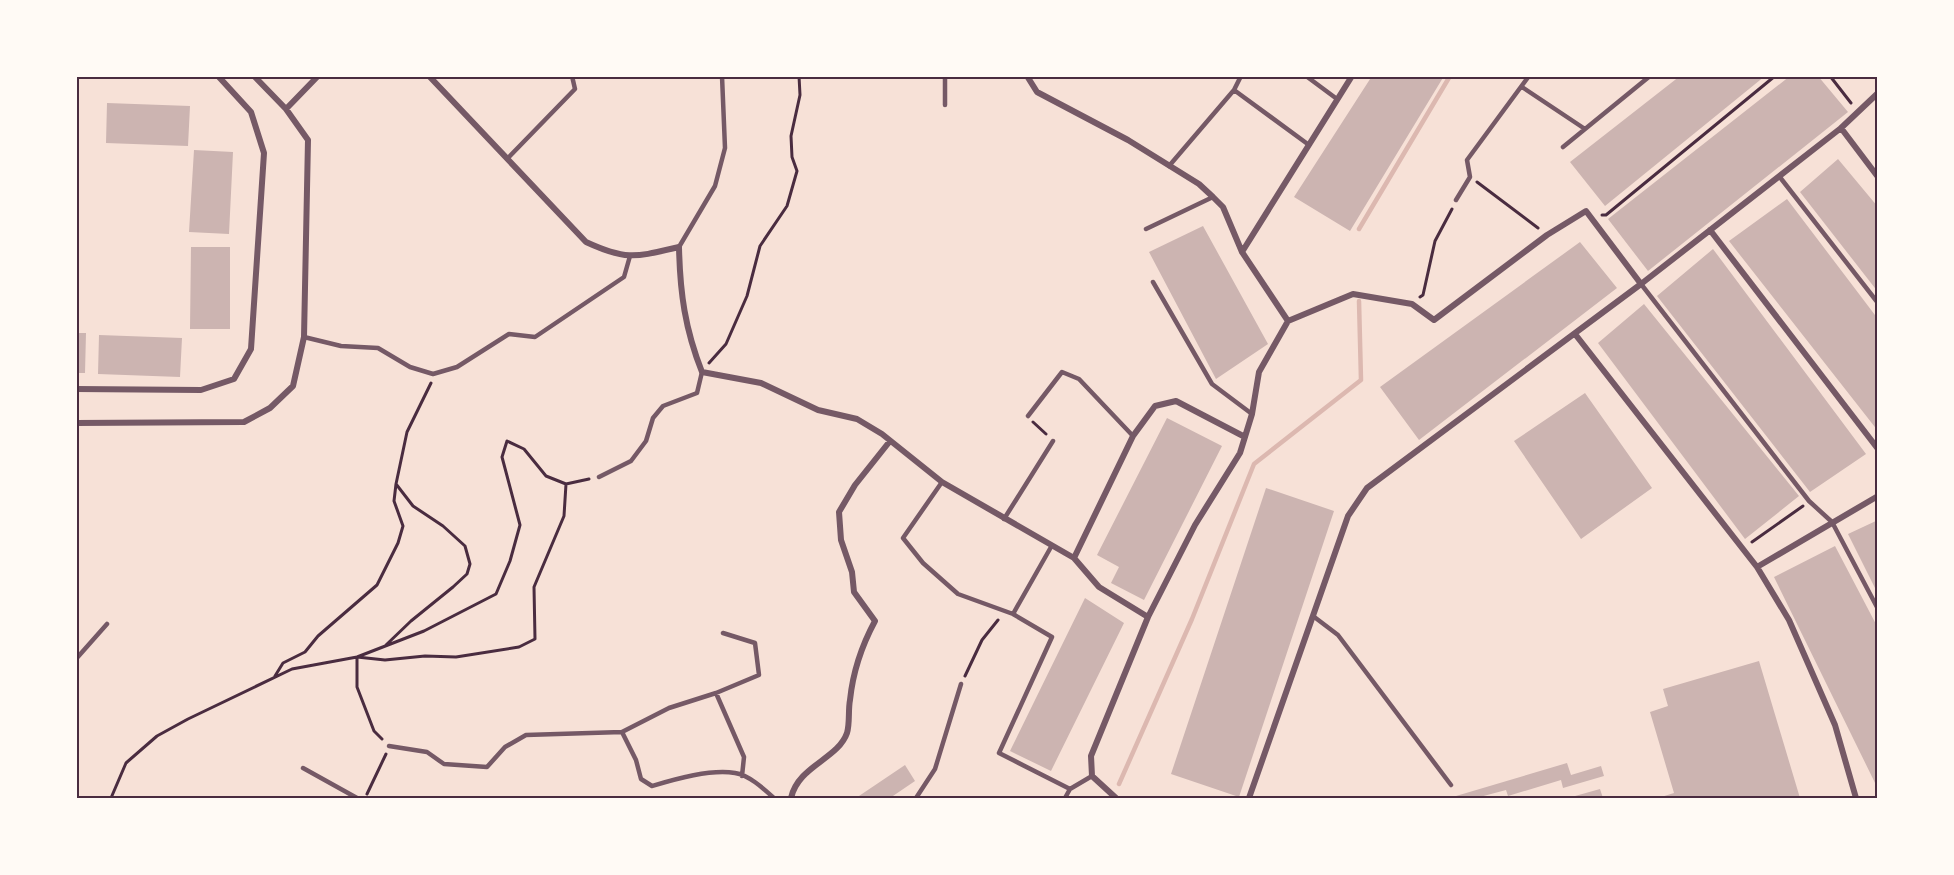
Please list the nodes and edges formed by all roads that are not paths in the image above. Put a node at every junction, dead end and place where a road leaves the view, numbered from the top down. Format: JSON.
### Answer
{"nodes":[{"id":1,"x":218,"y":76,"type":"edge"},
{"id":2,"x":254,"y":76,"type":"edge"},
{"id":3,"x":318,"y":76,"type":"edge"},
{"id":4,"x":572,"y":76,"type":"edge"},
{"id":5,"x":723,"y":76,"type":"edge"},
{"id":6,"x":945,"y":76,"type":"edge"},
{"id":7,"x":1027,"y":76,"type":"edge"},
{"id":8,"x":1241,"y":76,"type":"edge"},
{"id":9,"x":1306,"y":76,"type":"edge"},
{"id":10,"x":1352,"y":76,"type":"edge"},
{"id":11,"x":1529,"y":76,"type":"edge"},
{"id":12,"x":1650,"y":76,"type":"edge"},
{"id":13,"x":432,"y":78,"type":"edge"},
{"id":14,"x":1522,"y":87,"type":"junction"},
{"id":15,"x":1233,"y":90,"type":"junction"},
{"id":16,"x":1878,"y":93,"type":"edge"},
{"id":17,"x":1337,"y":99,"type":"junction"},
{"id":18,"x":945,"y":105,"type":"dead end"},
{"id":19,"x":286,"y":109,"type":"junction"},
{"id":20,"x":1841,"y":128,"type":"junction"},
{"id":21,"x":1585,"y":129,"type":"junction"},
{"id":22,"x":1309,"y":145,"type":"junction"},
{"id":23,"x":1563,"y":147,"type":"dead end"},
{"id":24,"x":507,"y":159,"type":"junction"},
{"id":25,"x":1169,"y":166,"type":"junction"},
{"id":26,"x":1779,"y":176,"type":"junction"},
{"id":27,"x":1878,"y":177,"type":"edge"},
{"id":28,"x":1213,"y":197,"type":"junction"},
{"id":29,"x":1456,"y":200,"type":"road end"},
{"id":30,"x":1146,"y":229,"type":"dead end"},
{"id":31,"x":1710,"y":230,"type":"junction"},
{"id":32,"x":679,"y":247,"type":"junction"},
{"id":33,"x":1242,"y":252,"type":"junction"},
{"id":34,"x":630,"y":256,"type":"junction"},
{"id":35,"x":1153,"y":282,"type":"dead end"},
{"id":36,"x":1641,"y":284,"type":"junction"},
{"id":37,"x":1878,"y":303,"type":"edge"},
{"id":38,"x":1288,"y":321,"type":"junction"},
{"id":39,"x":1575,"y":334,"type":"junction"},
{"id":40,"x":304,"y":337,"type":"junction"},
{"id":41,"x":702,"y":372,"type":"junction"},
{"id":42,"x":76,"y":389,"type":"edge"},
{"id":43,"x":1252,"y":414,"type":"junction"},
{"id":44,"x":1028,"y":416,"type":"road end"},
{"id":45,"x":76,"y":423,"type":"edge"},
{"id":46,"x":1133,"y":436,"type":"junction"},
{"id":47,"x":1245,"y":437,"type":"junction"},
{"id":48,"x":890,"y":441,"type":"junction"},
{"id":49,"x":1053,"y":441,"type":"road end"},
{"id":50,"x":1878,"y":449,"type":"edge"},
{"id":51,"x":599,"y":477,"type":"road end"},
{"id":52,"x":942,"y":482,"type":"junction"},
{"id":53,"x":1878,"y":496,"type":"edge"},
{"id":54,"x":1004,"y":519,"type":"junction"},
{"id":55,"x":1832,"y":522,"type":"junction"},
{"id":56,"x":1051,"y":547,"type":"junction"},
{"id":57,"x":1074,"y":558,"type":"junction"},
{"id":58,"x":1757,"y":567,"type":"junction"},
{"id":59,"x":1878,"y":609,"type":"edge"},
{"id":60,"x":1013,"y":614,"type":"junction"},
{"id":61,"x":1313,"y":616,"type":"junction"},
{"id":62,"x":1148,"y":617,"type":"junction"},
{"id":63,"x":107,"y":624,"type":"dead end"},
{"id":64,"x":723,"y":633,"type":"dead end"},
{"id":65,"x":76,"y":659,"type":"edge"},
{"id":66,"x":962,"y":684,"type":"road end"},
{"id":67,"x":716,"y":693,"type":"junction"},
{"id":68,"x":622,"y":732,"type":"junction"},
{"id":69,"x":389,"y":746,"type":"road end"},
{"id":70,"x":303,"y":768,"type":"dead end"},
{"id":71,"x":742,"y":776,"type":"junction"},
{"id":72,"x":1092,"y":776,"type":"junction"},
{"id":73,"x":1451,"y":785,"type":"dead end"},
{"id":74,"x":1070,"y":789,"type":"junction"},
{"id":75,"x":357,"y":798,"type":"edge"},
{"id":76,"x":774,"y":798,"type":"edge"},
{"id":77,"x":791,"y":798,"type":"edge"},
{"id":78,"x":916,"y":798,"type":"edge"},
{"id":79,"x":1065,"y":798,"type":"edge"},
{"id":80,"x":1116,"y":798,"type":"edge"},
{"id":81,"x":1249,"y":798,"type":"edge"},
{"id":82,"x":1856,"y":798,"type":"edge"}],
"edges":[{"from":1,"to":42,"type":"street"},
{"from":2,"to":19,"type":"street"},
{"from":3,"to":19,"type":"street"},
{"from":4,"to":24,"type":"lane"},
{"from":5,"to":32,"type":"lane"},
{"from":6,"to":18,"type":"lane"},
{"from":7,"to":25,"type":"street"},
{"from":8,"to":15,"type":"lane"},
{"from":9,"to":17,"type":"lane"},
{"from":10,"to":17,"type":"street"},
{"from":11,"to":14,"type":"lane"},
{"from":12,"to":21,"type":"lane"},
{"from":13,"to":24,"type":"street"},
{"from":14,"to":21,"type":"lane"},
{"from":14,"to":29,"type":"lane"},
{"from":15,"to":22,"type":"lane"},
{"from":15,"to":25,"type":"lane"},
{"from":16,"to":20,"type":"street"},
{"from":17,"to":22,"type":"street"},
{"from":19,"to":40,"type":"street"},
{"from":20,"to":26,"type":"street"},
{"from":20,"to":27,"type":"street"},
{"from":21,"to":23,"type":"lane"},
{"from":22,"to":33,"type":"street"},
{"from":24,"to":34,"type":"street"},
{"from":25,"to":28,"type":"street"},
{"from":26,"to":31,"type":"street"},
{"from":26,"to":37,"type":"lane"},
{"from":28,"to":30,"type":"lane"},
{"from":28,"to":33,"type":"street"},
{"from":31,"to":36,"type":"street"},
{"from":31,"to":50,"type":"street"},
{"from":32,"to":34,"type":"street"},
{"from":32,"to":41,"type":"street"},
{"from":33,"to":38,"type":"street"},
{"from":34,"to":40,"type":"lane"},
{"from":35,"to":43,"type":"lane"},
{"from":36,"to":38,"type":"street"},
{"from":36,"to":39,"type":"street"},
{"from":36,"to":55,"type":"lane"},
{"from":38,"to":43,"type":"street"},
{"from":39,"to":58,"type":"street"},
{"from":39,"to":61,"type":"street"},
{"from":40,"to":45,"type":"street"},
{"from":41,"to":48,"type":"street"},
{"from":41,"to":51,"type":"lane"},
{"from":43,"to":47,"type":"street"},
{"from":44,"to":46,"type":"lane"},
{"from":46,"to":47,"type":"street"},
{"from":46,"to":57,"type":"street"},
{"from":47,"to":62,"type":"street"},
{"from":48,"to":52,"type":"street"},
{"from":48,"to":77,"type":"street"},
{"from":49,"to":54,"type":"lane"},
{"from":52,"to":54,"type":"street"},
{"from":52,"to":60,"type":"lane"},
{"from":53,"to":55,"type":"street"},
{"from":54,"to":56,"type":"street"},
{"from":55,"to":58,"type":"street"},
{"from":55,"to":59,"type":"lane"},
{"from":56,"to":57,"type":"street"},
{"from":56,"to":60,"type":"lane"},
{"from":57,"to":62,"type":"street"},
{"from":58,"to":82,"type":"street"},
{"from":60,"to":74,"type":"lane"},
{"from":61,"to":73,"type":"lane"},
{"from":61,"to":81,"type":"street"},
{"from":62,"to":72,"type":"street"},
{"from":63,"to":65,"type":"lane"},
{"from":64,"to":67,"type":"lane"},
{"from":66,"to":78,"type":"lane"},
{"from":67,"to":68,"type":"lane"},
{"from":67,"to":71,"type":"lane"},
{"from":68,"to":69,"type":"lane"},
{"from":68,"to":71,"type":"lane"},
{"from":70,"to":75,"type":"lane"},
{"from":71,"to":76,"type":"lane"},
{"from":72,"to":74,"type":"lane"},
{"from":72,"to":80,"type":"street"},
{"from":74,"to":79,"type":"lane"}]}
